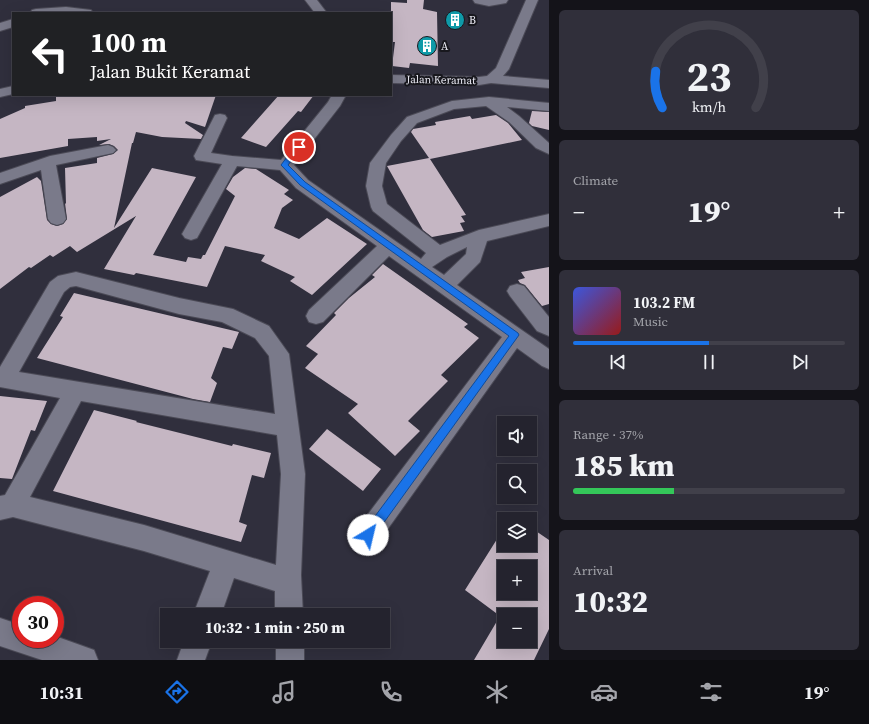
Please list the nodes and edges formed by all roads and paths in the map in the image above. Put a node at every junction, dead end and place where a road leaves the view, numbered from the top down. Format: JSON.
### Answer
{"nodes":[{"id":1,"x":311,"y":0,"type":"edge"},
{"id":2,"x":479,"y":0,"type":"edge"},
{"id":3,"x":502,"y":0,"type":"edge"},
{"id":4,"x":532,"y":0,"type":"edge"},
{"id":5,"x":320,"y":12,"type":"edge"},
{"id":6,"x":392,"y":78,"type":"edge"},
{"id":7,"x":491,"y":79,"type":"junction"},
{"id":8,"x":549,"y":84,"type":"edge"},
{"id":9,"x":12,"y":90,"type":"edge"},
{"id":10,"x":0,"y":93,"type":"edge"},
{"id":11,"x":338,"y":96,"type":"edge"},
{"id":12,"x":489,"y":101,"type":"junction"},
{"id":13,"x":549,"y":107,"type":"edge"},
{"id":14,"x":220,"y":118,"type":"dead end"},
{"id":15,"x":549,"y":149,"type":"edge"},
{"id":16,"x":108,"y":150,"type":"dead end"},
{"id":17,"x":232,"y":160,"type":"junction"},
{"id":18,"x":48,"y":162,"type":"junction"},
{"id":19,"x":284,"y":165,"type":"junction"},
{"id":20,"x":0,"y":179,"type":"edge"},
{"id":21,"x":57,"y":219,"type":"dead end"},
{"id":22,"x":549,"y":220,"type":"edge"},
{"id":23,"x":191,"y":234,"type":"dead end"},
{"id":24,"x":479,"y":236,"type":"junction"},
{"id":25,"x":389,"y":245,"type":"junction"},
{"id":26,"x":438,"y":253,"type":"junction"},
{"id":27,"x":421,"y":268,"type":"junction"},
{"id":28,"x":446,"y":285,"type":"junction"},
{"id":29,"x":516,"y":291,"type":"dead end"},
{"id":30,"x":316,"y":316,"type":"dead end"},
{"id":31,"x":549,"y":328,"type":"edge"},
{"id":32,"x":515,"y":335,"type":"junction"},
{"id":33,"x":549,"y":360,"type":"edge"},
{"id":34,"x":2,"y":379,"type":"edge"},
{"id":35,"x":76,"y":390,"type":"junction"},
{"id":36,"x":287,"y":426,"type":"junction"},
{"id":37,"x":6,"y":507,"type":"edge"},
{"id":38,"x":368,"y":535,"type":"dead end"},
{"id":39,"x":226,"y":563,"type":"junction"},
{"id":40,"x":288,"y":580,"type":"junction"},
{"id":41,"x":210,"y":608,"type":"edge"},
{"id":42,"x":289,"y":608,"type":"edge"},
{"id":43,"x":0,"y":632,"type":"edge"},
{"id":44,"x":195,"y":648,"type":"edge"},
{"id":45,"x":290,"y":648,"type":"edge"},
{"id":46,"x":84,"y":660,"type":"edge"},
{"id":47,"x":191,"y":660,"type":"edge"},
{"id":48,"x":290,"y":660,"type":"edge"}],
"edges":[{"from":1,"to":5,"type":"street"},
{"from":2,"to":3,"type":"street"},
{"from":4,"to":7,"type":"street"},
{"from":6,"to":7,"type":"street","name":"Jalan Keramat"},
{"from":7,"to":8,"type":"street","name":"Jalan Keramat"},
{"from":9,"to":10,"type":"street"},
{"from":11,"to":19,"type":"street"},
{"from":12,"to":13,"type":"street"},
{"from":12,"to":15,"type":"street"},
{"from":12,"to":26,"type":"street"},
{"from":14,"to":17,"type":"street"},
{"from":16,"to":18,"type":"street"},
{"from":17,"to":19,"type":"street"},
{"from":17,"to":23,"type":"street"},
{"from":18,"to":20,"type":"street"},
{"from":18,"to":21,"type":"street"},
{"from":19,"to":25,"type":"street"},
{"from":22,"to":24,"type":"street"},
{"from":24,"to":26,"type":"street"},
{"from":24,"to":28,"type":"street"},
{"from":25,"to":27,"type":"street"},
{"from":25,"to":30,"type":"street"},
{"from":26,"to":27,"type":"street"},
{"from":27,"to":28,"type":"street"},
{"from":28,"to":32,"type":"street"},
{"from":29,"to":31,"type":"street"},
{"from":32,"to":33,"type":"street"},
{"from":32,"to":38,"type":"street"},
{"from":34,"to":35,"type":"street"},
{"from":34,"to":36,"type":"street"},
{"from":35,"to":36,"type":"street"},
{"from":35,"to":37,"type":"street"},
{"from":36,"to":40,"type":"street"},
{"from":37,"to":39,"type":"street"},
{"from":39,"to":40,"type":"street"},
{"from":39,"to":41,"type":"street"},
{"from":40,"to":42,"type":"street"},
{"from":43,"to":46,"type":"street"},
{"from":44,"to":47,"type":"street"},
{"from":45,"to":48,"type":"street"}]}
